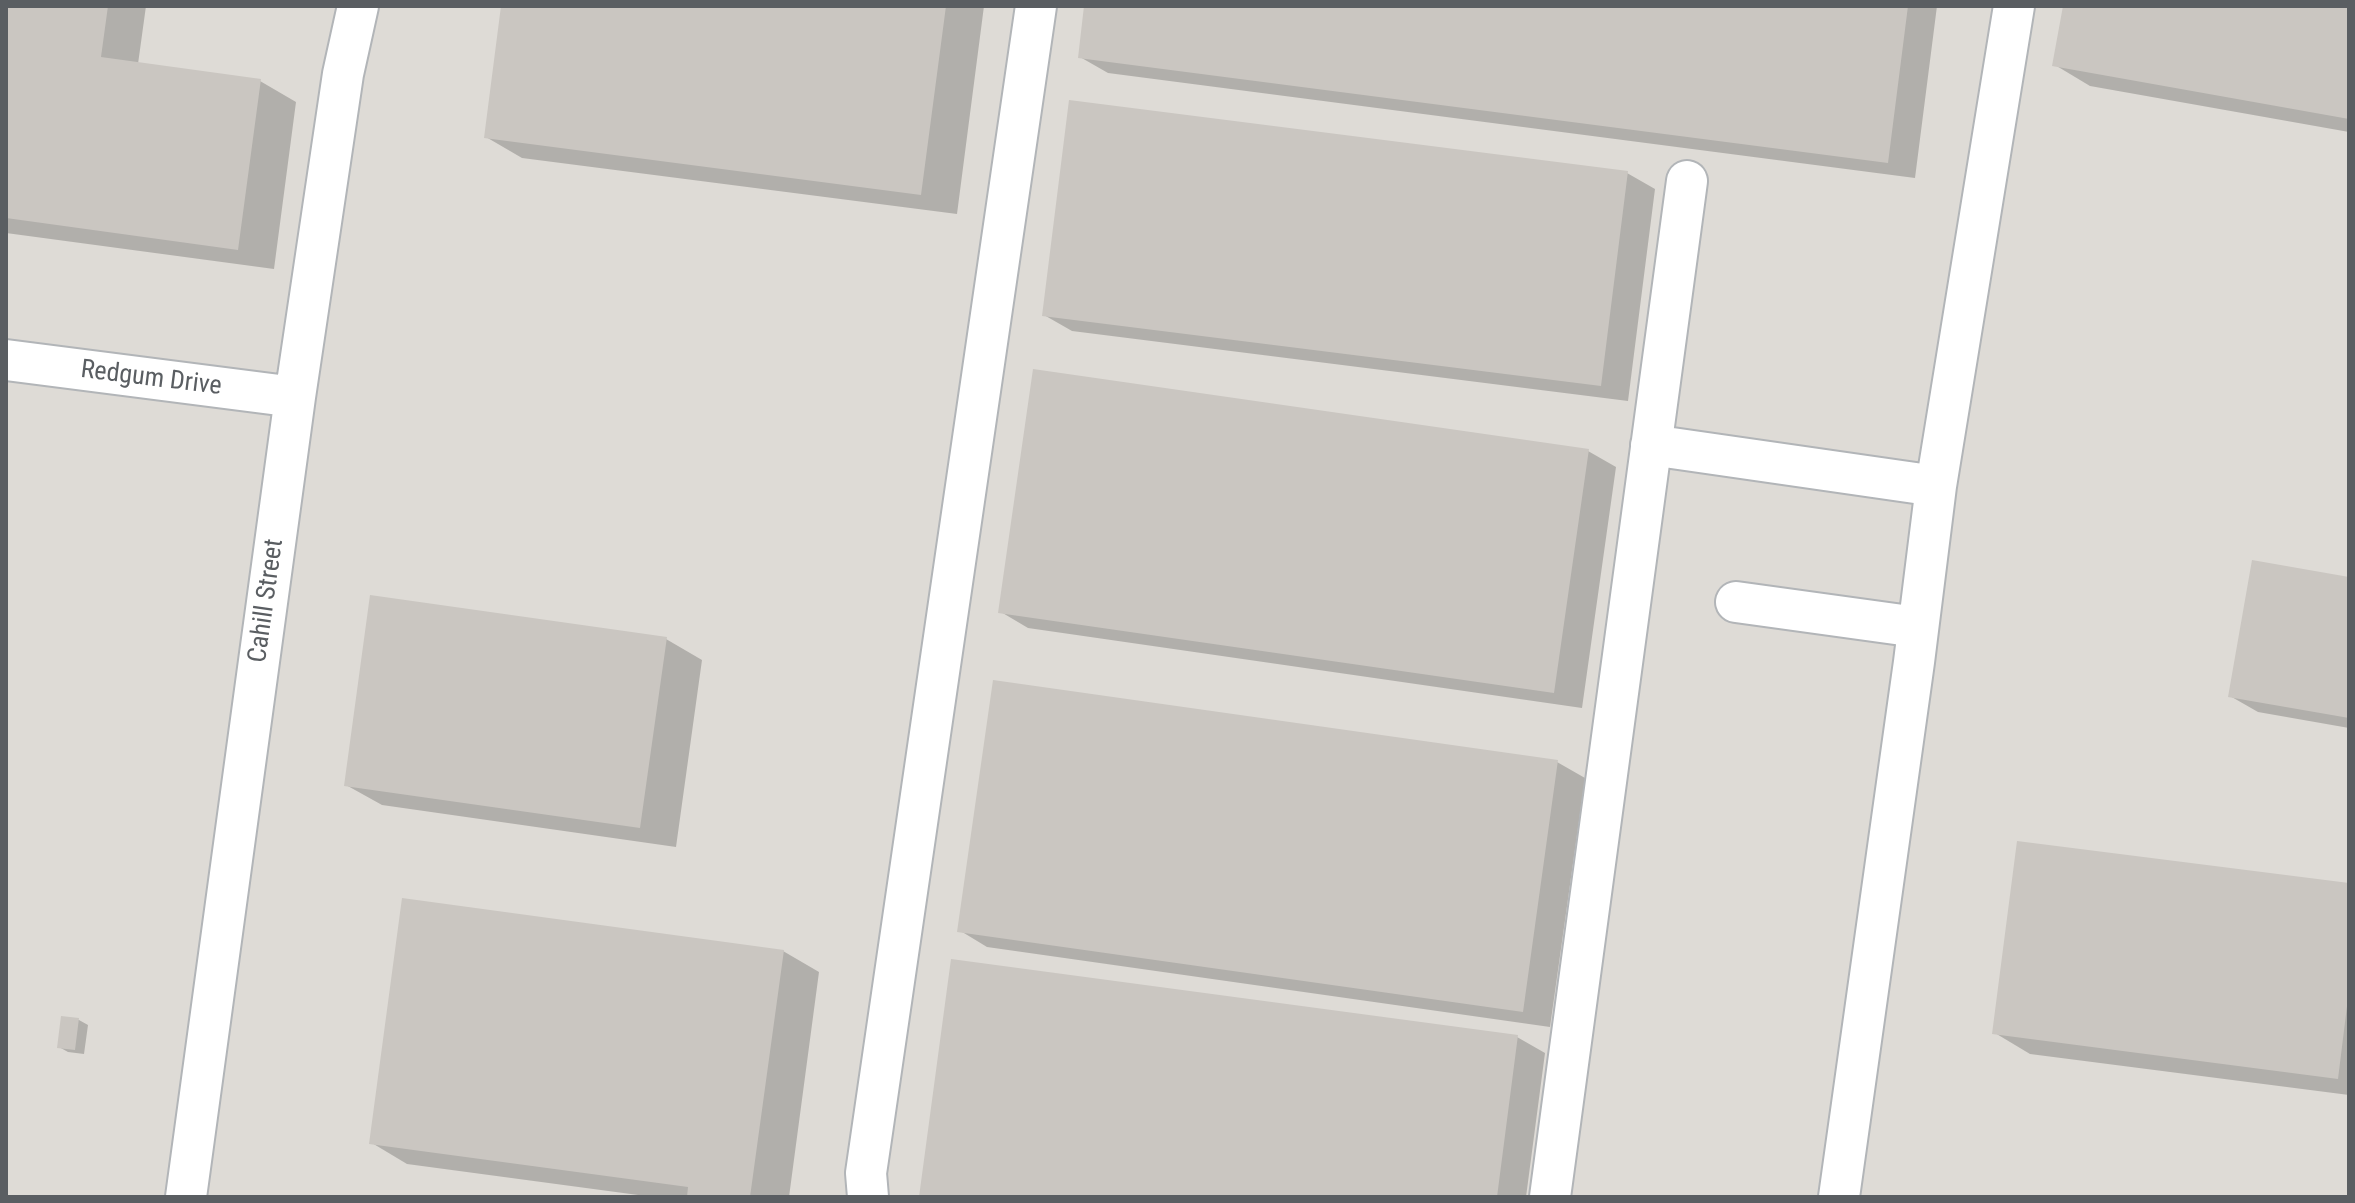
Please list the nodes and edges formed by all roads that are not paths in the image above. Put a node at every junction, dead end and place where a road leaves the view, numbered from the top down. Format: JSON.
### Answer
{"nodes":[{"id":1,"x":358,"y":6,"type":"edge"},
{"id":2,"x":1036,"y":6,"type":"edge"},
{"id":3,"x":2014,"y":6,"type":"edge"},
{"id":4,"x":1687,"y":181,"type":"dead end"},
{"id":5,"x":6,"y":360,"type":"edge"},
{"id":6,"x":295,"y":397,"type":"junction"},
{"id":7,"x":1651,"y":445,"type":"junction"},
{"id":8,"x":1936,"y":486,"type":"junction"},
{"id":9,"x":1736,"y":602,"type":"dead end"},
{"id":10,"x":1917,"y":627,"type":"junction"},
{"id":11,"x":186,"y":1197,"type":"edge"},
{"id":12,"x":868,"y":1197,"type":"edge"},
{"id":13,"x":1550,"y":1197,"type":"edge"},
{"id":14,"x":1839,"y":1197,"type":"edge"}],
"edges":[{"from":1,"to":6,"type":"street","name":"Cahill Street"},
{"from":2,"to":12,"type":"street"},
{"from":3,"to":8,"type":"street"},
{"from":4,"to":7,"type":"street"},
{"from":5,"to":6,"type":"street","name":"Redgum Drive"},
{"from":6,"to":11,"type":"street","name":"Cahill Street"},
{"from":7,"to":8,"type":"street"},
{"from":7,"to":13,"type":"street"},
{"from":8,"to":10,"type":"street"},
{"from":9,"to":10,"type":"street"},
{"from":10,"to":14,"type":"street"}]}
